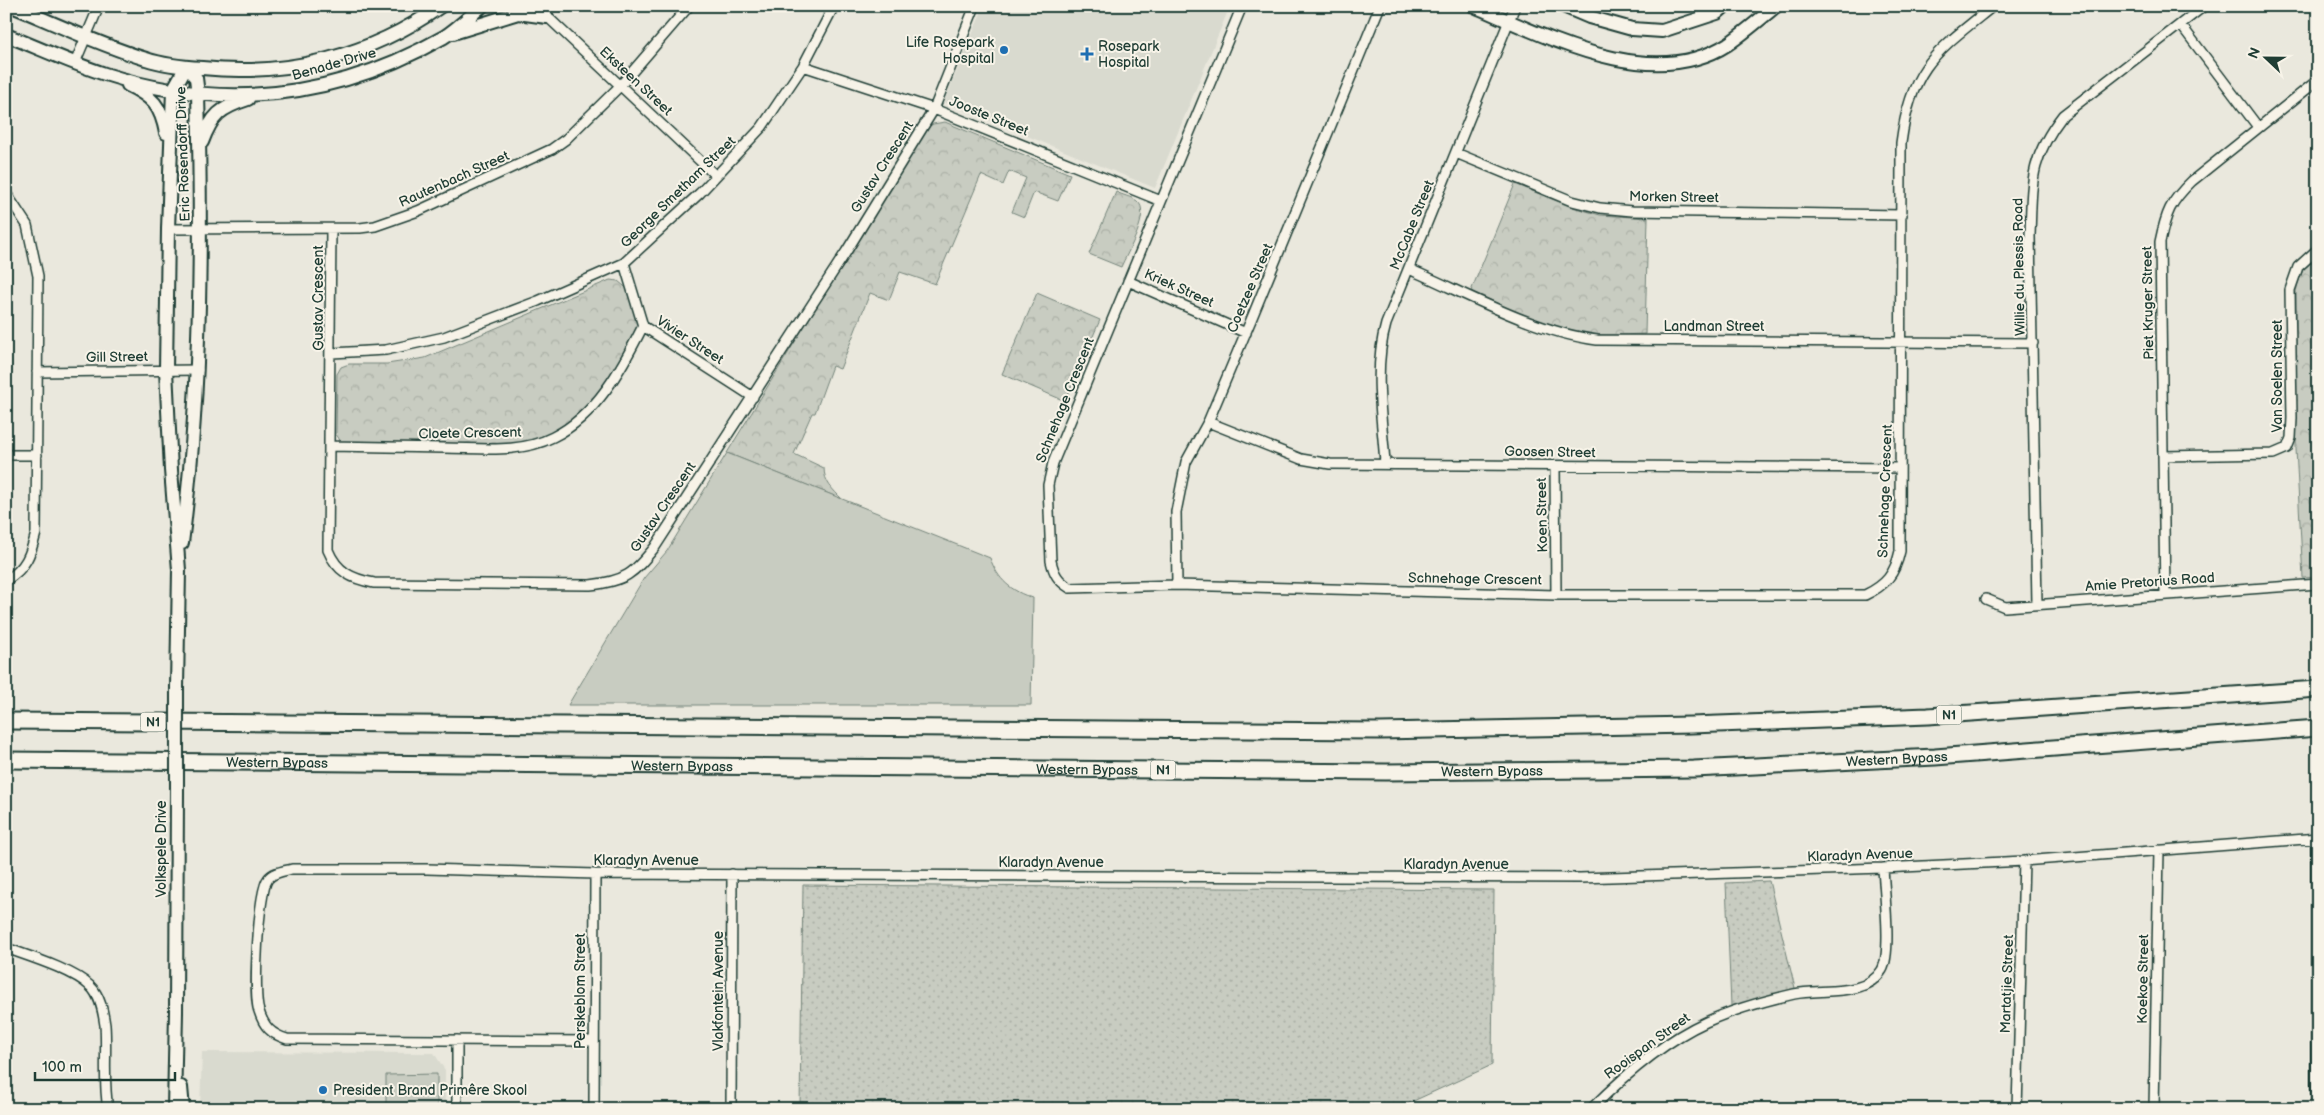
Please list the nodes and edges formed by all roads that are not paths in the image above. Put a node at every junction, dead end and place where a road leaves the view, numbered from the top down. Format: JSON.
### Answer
{"nodes":[{"id":1,"x":12,"y":6,"type":"edge"},
{"id":2,"x":99,"y":6,"type":"edge"},
{"id":3,"x":441,"y":6,"type":"edge"},
{"id":4,"x":482,"y":6,"type":"edge"},
{"id":5,"x":536,"y":6,"type":"edge"},
{"id":6,"x":689,"y":6,"type":"edge"},
{"id":7,"x":834,"y":6,"type":"edge"},
{"id":8,"x":976,"y":6,"type":"edge"},
{"id":9,"x":1242,"y":6,"type":"edge"},
{"id":10,"x":1380,"y":6,"type":"edge"},
{"id":11,"x":1474,"y":6,"type":"edge"},
{"id":12,"x":1515,"y":6,"type":"edge"},
{"id":13,"x":1563,"y":6,"type":"edge"},
{"id":14,"x":1725,"y":6,"type":"edge"},
{"id":15,"x":1776,"y":6,"type":"edge"},
{"id":16,"x":1993,"y":6,"type":"edge"},
{"id":17,"x":2204,"y":6,"type":"edge"},
{"id":18,"x":547,"y":16,"type":"junction"},
{"id":19,"x":1509,"y":21,"type":"junction"},
{"id":20,"x":2181,"y":25,"type":"junction"},
{"id":21,"x":6,"y":35,"type":"edge"},
{"id":22,"x":444,"y":36,"type":"junction"},
{"id":23,"x":86,"y":37,"type":"junction"},
{"id":24,"x":75,"y":63,"type":"junction"},
{"id":25,"x":803,"y":66,"type":"junction"},
{"id":26,"x":186,"y":67,"type":"junction"},
{"id":27,"x":106,"y":74,"type":"junction"},
{"id":28,"x":2318,"y":80,"type":"edge"},
{"id":29,"x":620,"y":86,"type":"junction"},
{"id":30,"x":173,"y":90,"type":"junction"},
{"id":31,"x":198,"y":94,"type":"junction"},
{"id":32,"x":257,"y":95,"type":"junction"},
{"id":33,"x":934,"y":109,"type":"junction"},
{"id":34,"x":2258,"y":127,"type":"junction"},
{"id":35,"x":199,"y":148,"type":"junction"},
{"id":36,"x":169,"y":153,"type":"junction"},
{"id":37,"x":1456,"y":153,"type":"junction"},
{"id":38,"x":716,"y":176,"type":"junction"},
{"id":39,"x":6,"y":194,"type":"edge"},
{"id":40,"x":1161,"y":201,"type":"junction"},
{"id":41,"x":1902,"y":215,"type":"junction"},
{"id":42,"x":168,"y":230,"type":"junction"},
{"id":43,"x":331,"y":230,"type":"junction"},
{"id":44,"x":201,"y":231,"type":"junction"},
{"id":45,"x":2318,"y":249,"type":"edge"},
{"id":46,"x":624,"y":263,"type":"junction"},
{"id":47,"x":1409,"y":269,"type":"junction"},
{"id":48,"x":1128,"y":281,"type":"junction"},
{"id":49,"x":643,"y":326,"type":"junction"},
{"id":50,"x":1246,"y":333,"type":"junction"},
{"id":51,"x":1902,"y":341,"type":"junction"},
{"id":52,"x":2033,"y":342,"type":"junction"},
{"id":53,"x":332,"y":353,"type":"junction"},
{"id":54,"x":166,"y":370,"type":"junction"},
{"id":55,"x":198,"y":370,"type":"junction"},
{"id":56,"x":37,"y":372,"type":"junction"},
{"id":57,"x":753,"y":397,"type":"junction"},
{"id":58,"x":1208,"y":422,"type":"junction"},
{"id":59,"x":330,"y":446,"type":"junction"},
{"id":60,"x":6,"y":455,"type":"edge"},
{"id":61,"x":37,"y":455,"type":"junction"},
{"id":62,"x":2164,"y":456,"type":"junction"},
{"id":63,"x":1385,"y":463,"type":"junction"},
{"id":64,"x":1555,"y":466,"type":"junction"},
{"id":65,"x":1900,"y":468,"type":"junction"},
{"id":66,"x":170,"y":470,"type":"junction"},
{"id":67,"x":191,"y":470,"type":"junction"},
{"id":68,"x":179,"y":570,"type":"junction"},
{"id":69,"x":6,"y":580,"type":"edge"},
{"id":70,"x":2318,"y":584,"type":"edge"},
{"id":71,"x":1177,"y":585,"type":"junction"},
{"id":72,"x":1556,"y":595,"type":"junction"},
{"id":73,"x":2165,"y":595,"type":"junction"},
{"id":74,"x":1986,"y":599,"type":"dead end"},
{"id":75,"x":2037,"y":604,"type":"junction"},
{"id":76,"x":177,"y":687,"type":"joint"},
{"id":77,"x":2318,"y":689,"type":"edge"},
{"id":78,"x":6,"y":721,"type":"edge"},
{"id":79,"x":2318,"y":728,"type":"edge"},
{"id":80,"x":6,"y":760,"type":"edge"},
{"id":81,"x":2317,"y":838,"type":"edge"},
{"id":82,"x":2159,"y":850,"type":"junction"},
{"id":83,"x":2024,"y":861,"type":"junction"},
{"id":84,"x":1883,"y":868,"type":"junction"},
{"id":85,"x":595,"y":874,"type":"junction"},
{"id":86,"x":732,"y":874,"type":"junction"},
{"id":87,"x":6,"y":948,"type":"edge"},
{"id":88,"x":176,"y":1012,"type":"junction"},
{"id":89,"x":457,"y":1040,"type":"junction"},
{"id":90,"x":594,"y":1041,"type":"junction"},
{"id":91,"x":108,"y":1109,"type":"edge"},
{"id":92,"x":174,"y":1109,"type":"edge"},
{"id":93,"x":183,"y":1109,"type":"edge"},
{"id":94,"x":457,"y":1109,"type":"edge"},
{"id":95,"x":594,"y":1109,"type":"edge"},
{"id":96,"x":731,"y":1109,"type":"edge"},
{"id":97,"x":1591,"y":1109,"type":"edge"},
{"id":98,"x":2017,"y":1109,"type":"edge"},
{"id":99,"x":2154,"y":1109,"type":"edge"},
{"id":100,"x":2316,"y":1109,"type":"edge"}],
"edges":[{"from":1,"to":23,"type":"street","name":"Benade Drive"},
{"from":2,"to":23,"type":"street"},
{"from":3,"to":26,"type":"street","name":"Benade Drive"},
{"from":4,"to":22,"type":"street","name":"Benade Drive"},
{"from":5,"to":18,"type":"street","name":"Eksteen Street"},
{"from":6,"to":29,"type":"street","name":"Rautenbach Street"},
{"from":7,"to":25,"type":"street","name":"George Smetham Street"},
{"from":8,"to":33,"type":"street","name":"Gustav Crescent"},
{"from":9,"to":40,"type":"street","name":"Schnehage Crescent"},
{"from":10,"to":50,"type":"street","name":"Coetzee Street"},
{"from":11,"to":19,"type":"street"},
{"from":12,"to":19,"type":"street","name":"McCabe Street"},
{"from":13,"to":14,"type":"street"},
{"from":15,"to":19,"type":"street"},
{"from":16,"to":41,"type":"street","name":"Schnehage Crescent"},
{"from":17,"to":20,"type":"street","name":"Willie du Plessis Road"},
{"from":18,"to":22,"type":"street"},
{"from":18,"to":29,"type":"street","name":"Eksteen Street"},
{"from":19,"to":37,"type":"street","name":"McCabe Street"},
{"from":20,"to":34,"type":"street"},
{"from":20,"to":52,"type":"street","name":"Willie du Plessis Road"},
{"from":21,"to":24,"type":"street","name":"Benade Drive"},
{"from":22,"to":32,"type":"street","name":"Benade Drive"},
{"from":23,"to":24,"type":"street"},
{"from":23,"to":26,"type":"street","name":"Benade Drive"},
{"from":24,"to":27,"type":"street","name":"Benade Drive"},
{"from":25,"to":33,"type":"street","name":"Jooste Street"},
{"from":25,"to":38,"type":"street","name":"George Smetham Street"},
{"from":26,"to":30,"type":"street","name":"Eric Rosendorff Drive"},
{"from":26,"to":31,"type":"street","name":"Eric Rosendorff Drive"},
{"from":27,"to":30,"type":"street","name":"Benade Drive"},
{"from":27,"to":36,"type":"street"},
{"from":28,"to":34,"type":"street","name":"Piet Kruger Street"},
{"from":29,"to":38,"type":"street","name":"Eksteen Street"},
{"from":29,"to":43,"type":"street","name":"Rautenbach Street"},
{"from":30,"to":31,"type":"street","name":"Benade Drive"},
{"from":30,"to":36,"type":"street","name":"Eric Rosendorff Drive"},
{"from":31,"to":32,"type":"street","name":"Benade Drive"},
{"from":31,"to":35,"type":"street","name":"Eric Rosendorff Drive"},
{"from":32,"to":35,"type":"street"},
{"from":33,"to":40,"type":"street","name":"Jooste Street"},
{"from":33,"to":57,"type":"street","name":"Gustav Crescent"},
{"from":34,"to":62,"type":"street","name":"Piet Kruger Street"},
{"from":35,"to":44,"type":"street","name":"Eric Rosendorff Drive"},
{"from":36,"to":42,"type":"street","name":"Eric Rosendorff Drive"},
{"from":37,"to":41,"type":"street","name":"Morken Street"},
{"from":37,"to":47,"type":"street","name":"McCabe Street"},
{"from":38,"to":46,"type":"street","name":"George Smetham Street"},
{"from":39,"to":56,"type":"street"},
{"from":40,"to":48,"type":"street","name":"Schnehage Crescent"},
{"from":41,"to":51,"type":"street","name":"Schnehage Crescent"},
{"from":42,"to":44,"type":"street","name":"Rautenbach Street"},
{"from":42,"to":54,"type":"street","name":"Eric Rosendorff Drive"},
{"from":43,"to":44,"type":"street","name":"Rautenbach Street"},
{"from":43,"to":53,"type":"street","name":"Gustav Crescent"},
{"from":44,"to":55,"type":"street","name":"Eric Rosendorff Drive"},
{"from":45,"to":62,"type":"street","name":"Van Soelen Street"},
{"from":46,"to":49,"type":"street","name":"Vivier Street"},
{"from":46,"to":53,"type":"street","name":"George Smetham Street"},
{"from":47,"to":51,"type":"street","name":"Landman Street"},
{"from":47,"to":63,"type":"street","name":"McCabe Street"},
{"from":48,"to":50,"type":"street","name":"Kriek Street"},
{"from":48,"to":71,"type":"street","name":"Schnehage Crescent"},
{"from":49,"to":57,"type":"street","name":"Vivier Street"},
{"from":49,"to":59,"type":"street","name":"Cloete Crescent"},
{"from":50,"to":58,"type":"street","name":"Coetzee Street"},
{"from":51,"to":52,"type":"street","name":"Landman Street"},
{"from":51,"to":65,"type":"street","name":"Schnehage Crescent"},
{"from":52,"to":75,"type":"street","name":"Willie du Plessis Road"},
{"from":53,"to":59,"type":"street","name":"Gustav Crescent"},
{"from":54,"to":55,"type":"street","name":"Gill Street"},
{"from":54,"to":56,"type":"street","name":"Gill Street"},
{"from":54,"to":66,"type":"street","name":"Eric Rosendorff Drive"},
{"from":55,"to":67,"type":"street","name":"Eric Rosendorff Drive"},
{"from":56,"to":61,"type":"street"},
{"from":57,"to":59,"type":"street","name":"Gustav Crescent"},
{"from":58,"to":63,"type":"street","name":"Goosen Street"},
{"from":58,"to":71,"type":"street","name":"Coetzee Street"},
{"from":60,"to":61,"type":"street"},
{"from":61,"to":69,"type":"street"},
{"from":62,"to":73,"type":"street","name":"Piet Kruger Street"},
{"from":63,"to":64,"type":"street","name":"Goosen Street"},
{"from":64,"to":65,"type":"street","name":"Goosen Street"},
{"from":64,"to":72,"type":"street","name":"Koen Street"},
{"from":65,"to":72,"type":"street","name":"Schnehage Crescent"},
{"from":66,"to":67,"type":"street"},
{"from":66,"to":68,"type":"street","name":"Eric Rosendorff Drive"},
{"from":67,"to":68,"type":"street","name":"Eric Rosendorff Drive"},
{"from":68,"to":76,"type":"street","name":"Eric Rosendorff Drive"},
{"from":70,"to":73,"type":"street","name":"Amie Pretorius Road"},
{"from":71,"to":72,"type":"street","name":"Schnehage Crescent"},
{"from":73,"to":75,"type":"street","name":"Amie Pretorius Road"},
{"from":74,"to":75,"type":"street","name":"Amie Pretorius Road"},
{"from":76,"to":88,"type":"street","name":"Volkspele Drive","bridge":true},
{"from":77,"to":78,"type":"highway","number":"N1"},
{"from":79,"to":80,"type":"highway","name":"Western Bypass","number":"N1"},
{"from":81,"to":82,"type":"street","name":"Klaradyn Avenue"},
{"from":81,"to":100,"type":"street"},
{"from":82,"to":83,"type":"street","name":"Klaradyn Avenue"},
{"from":82,"to":99,"type":"street","name":"Koekoe Street"},
{"from":83,"to":84,"type":"street","name":"Klaradyn Avenue"},
{"from":83,"to":98,"type":"street","name":"Martatjie Street"},
{"from":84,"to":86,"type":"street","name":"Klaradyn Avenue"},
{"from":84,"to":97,"type":"street","name":"Rooispan Street"},
{"from":85,"to":86,"type":"street","name":"Klaradyn Avenue"},
{"from":85,"to":89,"type":"street","name":"Klaradyn Avenue"},
{"from":85,"to":90,"type":"street","name":"Perskeblom Street"},
{"from":86,"to":96,"type":"street","name":"Vlakfontein Avenue"},
{"from":87,"to":91,"type":"street"},
{"from":88,"to":92,"type":"street","name":"Volkspele Drive"},
{"from":88,"to":93,"type":"street","name":"Volkspele Drive"},
{"from":89,"to":90,"type":"street","name":"Klaradyn Avenue"},
{"from":89,"to":94,"type":"street"},
{"from":90,"to":95,"type":"street","name":"Perskeblom Street"}]}
